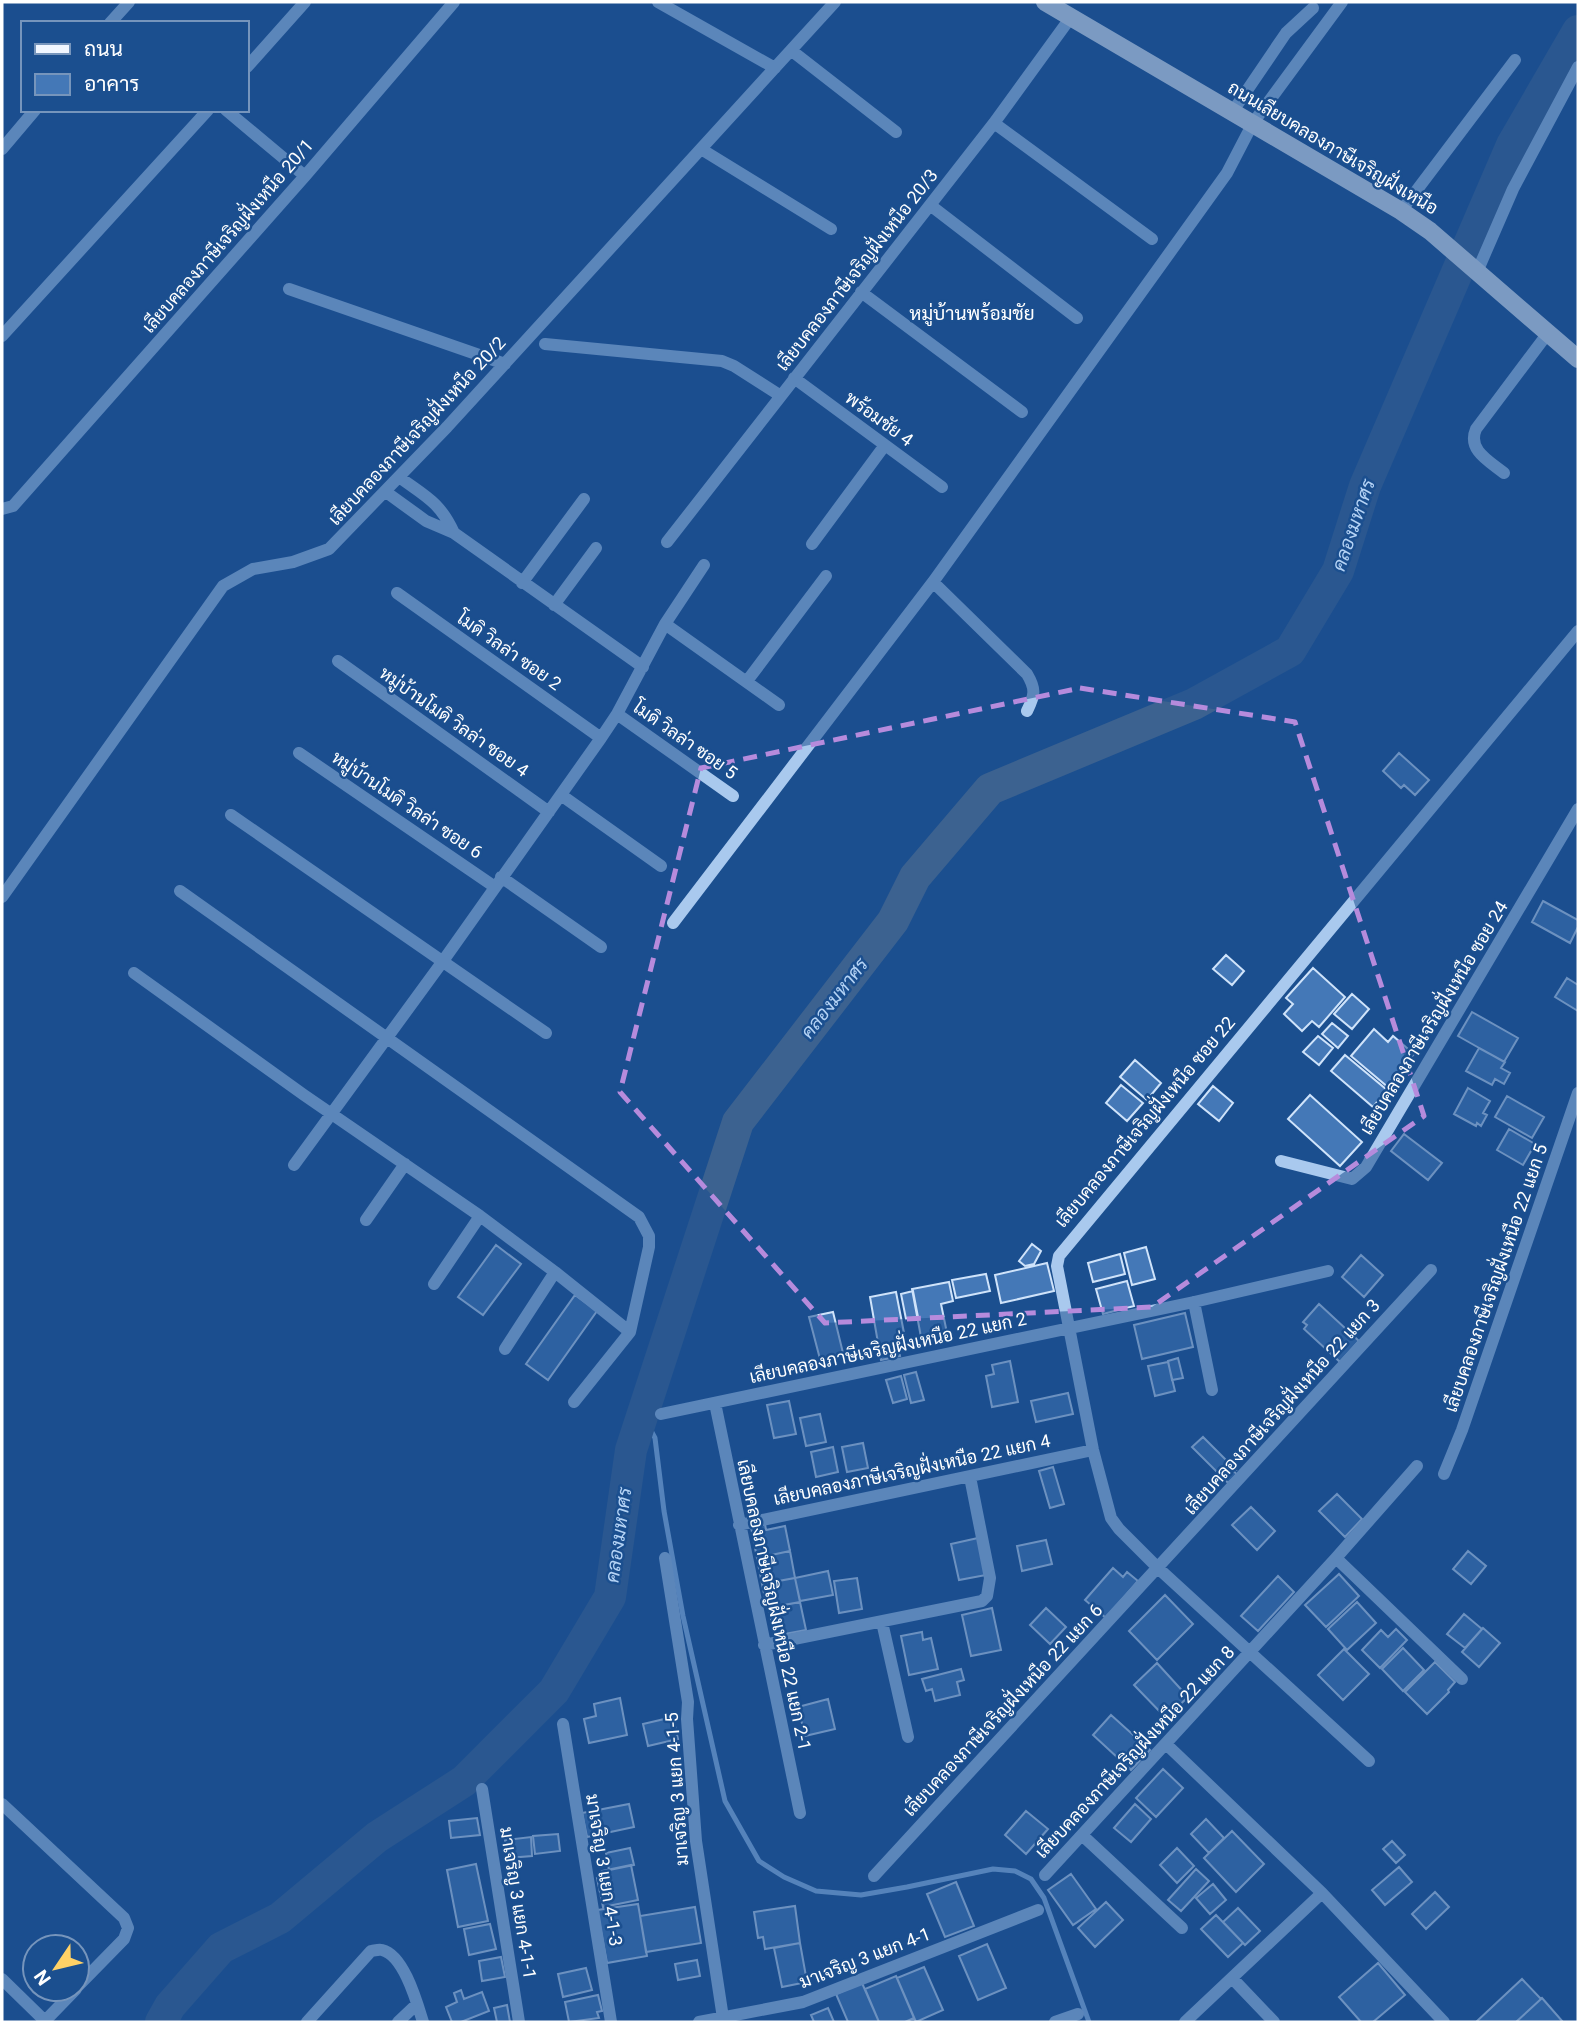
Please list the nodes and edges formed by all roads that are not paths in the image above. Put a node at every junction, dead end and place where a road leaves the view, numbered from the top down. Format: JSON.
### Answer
{"nodes":[{"id":1,"x":128,"y":2,"type":"edge"},
{"id":2,"x":305,"y":2,"type":"edge"},
{"id":3,"x":454,"y":2,"type":"edge"},
{"id":4,"x":658,"y":2,"type":"edge"},
{"id":5,"x":835,"y":2,"type":"edge"},
{"id":6,"x":1045,"y":2,"type":"edge"},
{"id":7,"x":1342,"y":2,"type":"edge"},
{"id":8,"x":1313,"y":8,"type":"dead end"},
{"id":9,"x":1071,"y":17,"type":"junction"},
{"id":10,"x":112,"y":21,"type":"edge"},
{"id":11,"x":792,"y":51,"type":"junction"},
{"id":12,"x":1515,"y":60,"type":"dead end"},
{"id":13,"x":248,"y":66,"type":"edge"},
{"id":14,"x":1578,"y":66,"type":"edge"},
{"id":15,"x":775,"y":68,"type":"junction"},
{"id":16,"x":1233,"y":111,"type":"junction"},
{"id":17,"x":33,"y":112,"type":"edge"},
{"id":18,"x":206,"y":112,"type":"edge"},
{"id":19,"x":228,"y":112,"type":"edge"},
{"id":20,"x":994,"y":123,"type":"junction"},
{"id":21,"x":1253,"y":123,"type":"junction"},
{"id":22,"x":896,"y":132,"type":"dead end"},
{"id":23,"x":2,"y":149,"type":"edge"},
{"id":24,"x":701,"y":149,"type":"junction"},
{"id":25,"x":305,"y":176,"type":"junction"},
{"id":26,"x":930,"y":205,"type":"junction"},
{"id":27,"x":1401,"y":211,"type":"junction"},
{"id":28,"x":831,"y":229,"type":"dead end"},
{"id":29,"x":1152,"y":239,"type":"dead end"},
{"id":30,"x":1474,"y":270,"type":"junction"},
{"id":31,"x":289,"y":289,"type":"dead end"},
{"id":32,"x":861,"y":292,"type":"junction"},
{"id":33,"x":1077,"y":318,"type":"dead end"},
{"id":34,"x":1548,"y":333,"type":"junction"},
{"id":35,"x":2,"y":336,"type":"edge"},
{"id":36,"x":545,"y":344,"type":"dead end"},
{"id":37,"x":1578,"y":359,"type":"edge"},
{"id":38,"x":505,"y":363,"type":"junction"},
{"id":39,"x":794,"y":378,"type":"junction"},
{"id":40,"x":780,"y":396,"type":"junction"},
{"id":41,"x":1022,"y":412,"type":"dead end"},
{"id":42,"x":885,"y":445,"type":"junction"},
{"id":43,"x":1504,"y":473,"type":"dead end"},
{"id":44,"x":399,"y":477,"type":"junction"},
{"id":45,"x":943,"y":487,"type":"dead end"},
{"id":46,"x":386,"y":492,"type":"junction"},
{"id":47,"x":584,"y":499,"type":"dead end"},
{"id":48,"x":2,"y":509,"type":"edge"},
{"id":49,"x":454,"y":533,"type":"junction"},
{"id":50,"x":667,"y":542,"type":"dead end"},
{"id":51,"x":812,"y":544,"type":"dead end"},
{"id":52,"x":596,"y":548,"type":"dead end"},
{"id":53,"x":704,"y":565,"type":"dead end"},
{"id":54,"x":826,"y":576,"type":"dead end"},
{"id":55,"x":933,"y":582,"type":"junction"},
{"id":56,"x":522,"y":583,"type":"junction"},
{"id":57,"x":397,"y":593,"type":"dead end"},
{"id":58,"x":554,"y":605,"type":"junction"},
{"id":59,"x":665,"y":624,"type":"junction"},
{"id":60,"x":1578,"y":631,"type":"edge"},
{"id":61,"x":338,"y":661,"type":"dead end"},
{"id":62,"x":643,"y":667,"type":"junction"},
{"id":63,"x":747,"y":681,"type":"junction"},
{"id":64,"x":779,"y":705,"type":"dead end"},
{"id":65,"x":1027,"y":711,"type":"dead end"},
{"id":66,"x":617,"y":714,"type":"junction"},
{"id":67,"x":601,"y":738,"type":"junction"},
{"id":68,"x":299,"y":753,"type":"dead end"},
{"id":69,"x":561,"y":795,"type":"junction"},
{"id":70,"x":733,"y":796,"type":"dead end"},
{"id":71,"x":1578,"y":809,"type":"edge"},
{"id":72,"x":549,"y":811,"type":"junction"},
{"id":73,"x":231,"y":815,"type":"dead end"},
{"id":74,"x":661,"y":866,"type":"dead end"},
{"id":75,"x":498,"y":882,"type":"junction"},
{"id":76,"x":180,"y":891,"type":"dead end"},
{"id":77,"x":2,"y":897,"type":"edge"},
{"id":78,"x":673,"y":923,"type":"dead end"},
{"id":79,"x":601,"y":947,"type":"dead end"},
{"id":80,"x":443,"y":961,"type":"junction"},
{"id":81,"x":134,"y":974,"type":"dead end"},
{"id":82,"x":546,"y":1033,"type":"dead end"},
{"id":83,"x":386,"y":1037,"type":"junction"},
{"id":84,"x":1578,"y":1093,"type":"edge"},
{"id":85,"x":331,"y":1113,"type":"junction"},
{"id":86,"x":1281,"y":1161,"type":"dead end"},
{"id":87,"x":405,"y":1164,"type":"junction"},
{"id":88,"x":294,"y":1165,"type":"dead end"},
{"id":89,"x":481,"y":1216,"type":"junction"},
{"id":90,"x":366,"y":1220,"type":"dead end"},
{"id":91,"x":1431,"y":1270,"type":"dead end"},
{"id":92,"x":1328,"y":1271,"type":"dead end"},
{"id":93,"x":555,"y":1272,"type":"junction"},
{"id":94,"x":434,"y":1284,"type":"dead end"},
{"id":95,"x":1194,"y":1302,"type":"junction"},
{"id":96,"x":1069,"y":1328,"type":"junction"},
{"id":97,"x":630,"y":1332,"type":"junction"},
{"id":98,"x":505,"y":1349,"type":"dead end"},
{"id":99,"x":1212,"y":1390,"type":"dead end"},
{"id":100,"x":574,"y":1402,"type":"dead end"},
{"id":101,"x":715,"y":1403,"type":"junction"},
{"id":102,"x":661,"y":1414,"type":"dead end"},
{"id":103,"x":1093,"y":1450,"type":"junction"},
{"id":104,"x":1417,"y":1466,"type":"dead end"},
{"id":105,"x":1444,"y":1474,"type":"dead end"},
{"id":106,"x":970,"y":1477,"type":"junction"},
{"id":107,"x":739,"y":1525,"type":"junction"},
{"id":108,"x":665,"y":1558,"type":"dead end"},
{"id":109,"x":1336,"y":1558,"type":"junction"},
{"id":110,"x":1158,"y":1568,"type":"junction"},
{"id":111,"x":882,"y":1622,"type":"junction"},
{"id":112,"x":764,"y":1645,"type":"junction"},
{"id":113,"x":1250,"y":1652,"type":"junction"},
{"id":114,"x":1462,"y":1679,"type":"dead end"},
{"id":115,"x":563,"y":1724,"type":"dead end"},
{"id":116,"x":908,"y":1737,"type":"dead end"},
{"id":117,"x":1166,"y":1744,"type":"junction"},
{"id":118,"x":1369,"y":1761,"type":"dead end"},
{"id":119,"x":482,"y":1789,"type":"dead end"},
{"id":120,"x":2,"y":1804,"type":"edge"},
{"id":121,"x":800,"y":1813,"type":"dead end"},
{"id":122,"x":1082,"y":1835,"type":"junction"},
{"id":123,"x":1045,"y":1875,"type":"dead end"},
{"id":124,"x":874,"y":1876,"type":"dead end"},
{"id":125,"x":1322,"y":1893,"type":"junction"},
{"id":126,"x":1038,"y":1910,"type":"dead end"},
{"id":127,"x":1182,"y":1928,"type":"dead end"},
{"id":128,"x":91,"y":1972,"type":"edge"},
{"id":129,"x":1232,"y":1978,"type":"junction"},
{"id":130,"x":2,"y":1979,"type":"edge"},
{"id":131,"x":62,"y":2003,"type":"edge"},
{"id":132,"x":418,"y":2004,"type":"junction"},
{"id":133,"x":1078,"y":2014,"type":"dead end"},
{"id":134,"x":723,"y":2018,"type":"junction"},
{"id":135,"x":45,"y":2021,"type":"edge"},
{"id":136,"x":307,"y":2022,"type":"edge"},
{"id":137,"x":398,"y":2022,"type":"edge"},
{"id":138,"x":423,"y":2022,"type":"edge"},
{"id":139,"x":519,"y":2022,"type":"edge"},
{"id":140,"x":611,"y":2022,"type":"edge"},
{"id":141,"x":699,"y":2022,"type":"edge"},
{"id":142,"x":1055,"y":2022,"type":"edge"},
{"id":143,"x":1185,"y":2022,"type":"edge"},
{"id":144,"x":1274,"y":2022,"type":"edge"},
{"id":145,"x":1444,"y":2022,"type":"edge"}],
"edges":[{"from":1,"to":10,"type":"street"},
{"from":2,"to":13,"type":"street"},
{"from":3,"to":25,"type":"street","name":"เลียบคลองภาษีเจริญฝั่งเหนือ 20/1"},
{"from":4,"to":15,"type":"street"},
{"from":5,"to":11,"type":"street","name":"เลียบคลองภาษีเจริญฝั่งเหนือ 20/2"},
{"from":6,"to":9,"type":"main road","name":"ถนนเลียบคลองภาษีเจริญฝั่งเหนือ"},
{"from":7,"to":21,"type":"street"},
{"from":8,"to":16,"type":"street"},
{"from":9,"to":16,"type":"main road","name":"ถนนเลียบคลองภาษีเจริญฝั่งเหนือ"},
{"from":9,"to":20,"type":"street","name":"เลียบคลองภาษีเจริญฝั่งเหนือ 20/3"},
{"from":11,"to":15,"type":"street","name":"เลียบคลองภาษีเจริญฝั่งเหนือ 20/2"},
{"from":11,"to":22,"type":"street"},
{"from":12,"to":27,"type":"street"},
{"from":14,"to":30,"type":"street"},
{"from":15,"to":24,"type":"street","name":"เลียบคลองภาษีเจริญฝั่งเหนือ 20/2"},
{"from":16,"to":21,"type":"main road","name":"ถนนเลียบคลองภาษีเจริญฝั่งเหนือ"},
{"from":17,"to":23,"type":"street"},
{"from":18,"to":35,"type":"street"},
{"from":19,"to":25,"type":"street"},
{"from":20,"to":26,"type":"street","name":"เลียบคลองภาษีเจริญฝั่งเหนือ 20/3"},
{"from":20,"to":29,"type":"street"},
{"from":21,"to":27,"type":"main road","name":"ถนนเลียบคลองภาษีเจริญฝั่งเหนือ"},
{"from":21,"to":55,"type":"street"},
{"from":24,"to":28,"type":"street"},
{"from":24,"to":38,"type":"street","name":"เลียบคลองภาษีเจริญฝั่งเหนือ 20/2"},
{"from":25,"to":48,"type":"street","name":"เลียบคลองภาษีเจริญฝั่งเหนือ 20/1"},
{"from":26,"to":32,"type":"street","name":"เลียบคลองภาษีเจริญฝั่งเหนือ 20/3"},
{"from":26,"to":33,"type":"street"},
{"from":27,"to":30,"type":"main road","name":"ถนนเลียบคลองภาษีเจริญฝั่งเหนือ"},
{"from":30,"to":34,"type":"main road","name":"ถนนเลียบคลองภาษีเจริญฝั่งเหนือ"},
{"from":31,"to":38,"type":"street"},
{"from":32,"to":39,"type":"street","name":"เลียบคลองภาษีเจริญฝั่งเหนือ 20/3"},
{"from":32,"to":41,"type":"street"},
{"from":34,"to":37,"type":"main road","name":"ถนนเลียบคลองภาษีเจริญฝั่งเหนือ"},
{"from":34,"to":43,"type":"street"},
{"from":36,"to":40,"type":"street"},
{"from":38,"to":44,"type":"street","name":"เลียบคลองภาษีเจริญฝั่งเหนือ 20/2"},
{"from":39,"to":40,"type":"street","name":"เลียบคลองภาษีเจริญฝั่งเหนือ 20/3"},
{"from":39,"to":42,"type":"street","name":"พร้อมชัย 4"},
{"from":40,"to":50,"type":"street","name":"เลียบคลองภาษีเจริญฝั่งเหนือ 20/3"},
{"from":42,"to":45,"type":"street","name":"พร้อมชัย 4"},
{"from":42,"to":51,"type":"street"},
{"from":44,"to":46,"type":"street","name":"เลียบคลองภาษีเจริญฝั่งเหนือ 20/2"},
{"from":44,"to":49,"type":"street"},
{"from":46,"to":49,"type":"street"},
{"from":46,"to":77,"type":"street","name":"เลียบคลองภาษีเจริญฝั่งเหนือ 20/2"},
{"from":47,"to":56,"type":"street"},
{"from":49,"to":56,"type":"street"},
{"from":52,"to":58,"type":"street"},
{"from":53,"to":59,"type":"street"},
{"from":54,"to":63,"type":"street"},
{"from":55,"to":65,"type":"street"},
{"from":55,"to":78,"type":"street"},
{"from":56,"to":58,"type":"street"},
{"from":57,"to":67,"type":"street","name":"โมดิ วิลล่า ซอย 2"},
{"from":58,"to":62,"type":"street"},
{"from":59,"to":62,"type":"street"},
{"from":59,"to":63,"type":"street"},
{"from":60,"to":96,"type":"street","name":"เลียบคลองภาษีเจริญฝั่งเหนือ ซอย 22"},
{"from":61,"to":72,"type":"street","name":"หมู่บ้านโมดิ วิลล่า ซอย 4"},
{"from":62,"to":66,"type":"street"},
{"from":63,"to":64,"type":"street"},
{"from":66,"to":67,"type":"street"},
{"from":66,"to":70,"type":"street","name":"โมดิ วิลล่า ซอย 5"},
{"from":67,"to":69,"type":"street"},
{"from":68,"to":75,"type":"street","name":"หมู่บ้านโมดิ วิลล่า ซอย 6"},
{"from":69,"to":72,"type":"street"},
{"from":69,"to":74,"type":"street"},
{"from":71,"to":86,"type":"street","name":"เลียบคลองภาษีเจริญฝั่งเหนือ ซอย 24"},
{"from":72,"to":75,"type":"street"},
{"from":73,"to":80,"type":"street"},
{"from":75,"to":79,"type":"street","name":"หมู่บ้านโมดิ วิลล่า ซอย 6"},
{"from":75,"to":80,"type":"street"},
{"from":76,"to":83,"type":"street"},
{"from":80,"to":82,"type":"street"},
{"from":80,"to":83,"type":"street"},
{"from":81,"to":85,"type":"street"},
{"from":83,"to":85,"type":"street"},
{"from":83,"to":97,"type":"street"},
{"from":84,"to":105,"type":"street","name":"เลียบคลองภาษีเจริญฝั่งเหนือ 22 แยก 5"},
{"from":85,"to":87,"type":"street"},
{"from":85,"to":88,"type":"street"},
{"from":87,"to":89,"type":"street"},
{"from":87,"to":90,"type":"street"},
{"from":89,"to":93,"type":"street"},
{"from":89,"to":94,"type":"street"},
{"from":91,"to":110,"type":"street","name":"เลียบคลองภาษีเจริญฝั่งเหนือ 22 แยก 3"},
{"from":92,"to":95,"type":"street","name":"เลียบคลองภาษีเจริญฝั่งเหนือ 22 แยก 2"},
{"from":93,"to":97,"type":"street"},
{"from":93,"to":98,"type":"street"},
{"from":95,"to":96,"type":"street","name":"เลียบคลองภาษีเจริญฝั่งเหนือ 22 แยก 2"},
{"from":95,"to":99,"type":"street"},
{"from":96,"to":101,"type":"street","name":"เลียบคลองภาษีเจริญฝั่งเหนือ 22 แยก 2"},
{"from":96,"to":103,"type":"street","name":"เลียบคลองภาษีเจริญฝั่งเหนือ ซอย 22"},
{"from":97,"to":100,"type":"street"},
{"from":101,"to":102,"type":"street","name":"เลียบคลองภาษีเจริญฝั่งเหนือ 22 แยก 2"},
{"from":101,"to":107,"type":"street","name":"เลียบคลองภาษีเจริญฝั่งเหนือ 22 แยก 2-1"},
{"from":103,"to":106,"type":"street","name":"เลียบคลองภาษีเจริญฝั่งเหนือ 22 แยก 4"},
{"from":103,"to":110,"type":"street","name":"เลียบคลองภาษีเจริญฝั่งเหนือ ซอย 22"},
{"from":104,"to":109,"type":"street"},
{"from":106,"to":107,"type":"street","name":"เลียบคลองภาษีเจริญฝั่งเหนือ 22 แยก 4"},
{"from":106,"to":111,"type":"street"},
{"from":107,"to":112,"type":"street","name":"เลียบคลองภาษีเจริญฝั่งเหนือ 22 แยก 2-1"},
{"from":108,"to":134,"type":"street","name":"มาเจริญ 3 แยก 4-1-5"},
{"from":109,"to":113,"type":"street"},
{"from":109,"to":114,"type":"street"},
{"from":110,"to":113,"type":"street","name":"เลียบคลองภาษีเจริญฝั่งเหนือ ซอย 22"},
{"from":110,"to":124,"type":"street","name":"เลียบคลองภาษีเจริญฝั่งเหนือ 22 แยก 6"},
{"from":111,"to":112,"type":"street"},
{"from":111,"to":116,"type":"street"},
{"from":112,"to":121,"type":"street","name":"เลียบคลองภาษีเจริญฝั่งเหนือ 22 แยก 2-1"},
{"from":113,"to":117,"type":"street","name":"เลียบคลองภาษีเจริญฝั่งเหนือ 22 แยก 8"},
{"from":113,"to":118,"type":"street","name":"เลียบคลองภาษีเจริญฝั่งเหนือ ซอย 22"},
{"from":115,"to":140,"type":"street","name":"มาเจริญ 3 แยก 4-1-3"},
{"from":117,"to":122,"type":"street","name":"เลียบคลองภาษีเจริญฝั่งเหนือ 22 แยก 8"},
{"from":117,"to":125,"type":"street"},
{"from":119,"to":139,"type":"street","name":"มาเจริญ 3 แยก 4-1-1"},
{"from":120,"to":128,"type":"street"},
{"from":122,"to":123,"type":"street","name":"เลียบคลองภาษีเจริญฝั่งเหนือ 22 แยก 8"},
{"from":122,"to":127,"type":"street"},
{"from":125,"to":129,"type":"street"},
{"from":125,"to":145,"type":"street"},
{"from":126,"to":134,"type":"street","name":"มาเจริญ 3 แยก 4-1"},
{"from":129,"to":143,"type":"street"},
{"from":129,"to":144,"type":"street"},
{"from":130,"to":135,"type":"street"},
{"from":131,"to":135,"type":"street"},
{"from":132,"to":136,"type":"street"},
{"from":132,"to":137,"type":"street"},
{"from":132,"to":138,"type":"street"},
{"from":133,"to":142,"type":"street"},
{"from":134,"to":141,"type":"street","name":"มาเจริญ 3 แยก 4-1"}]}
